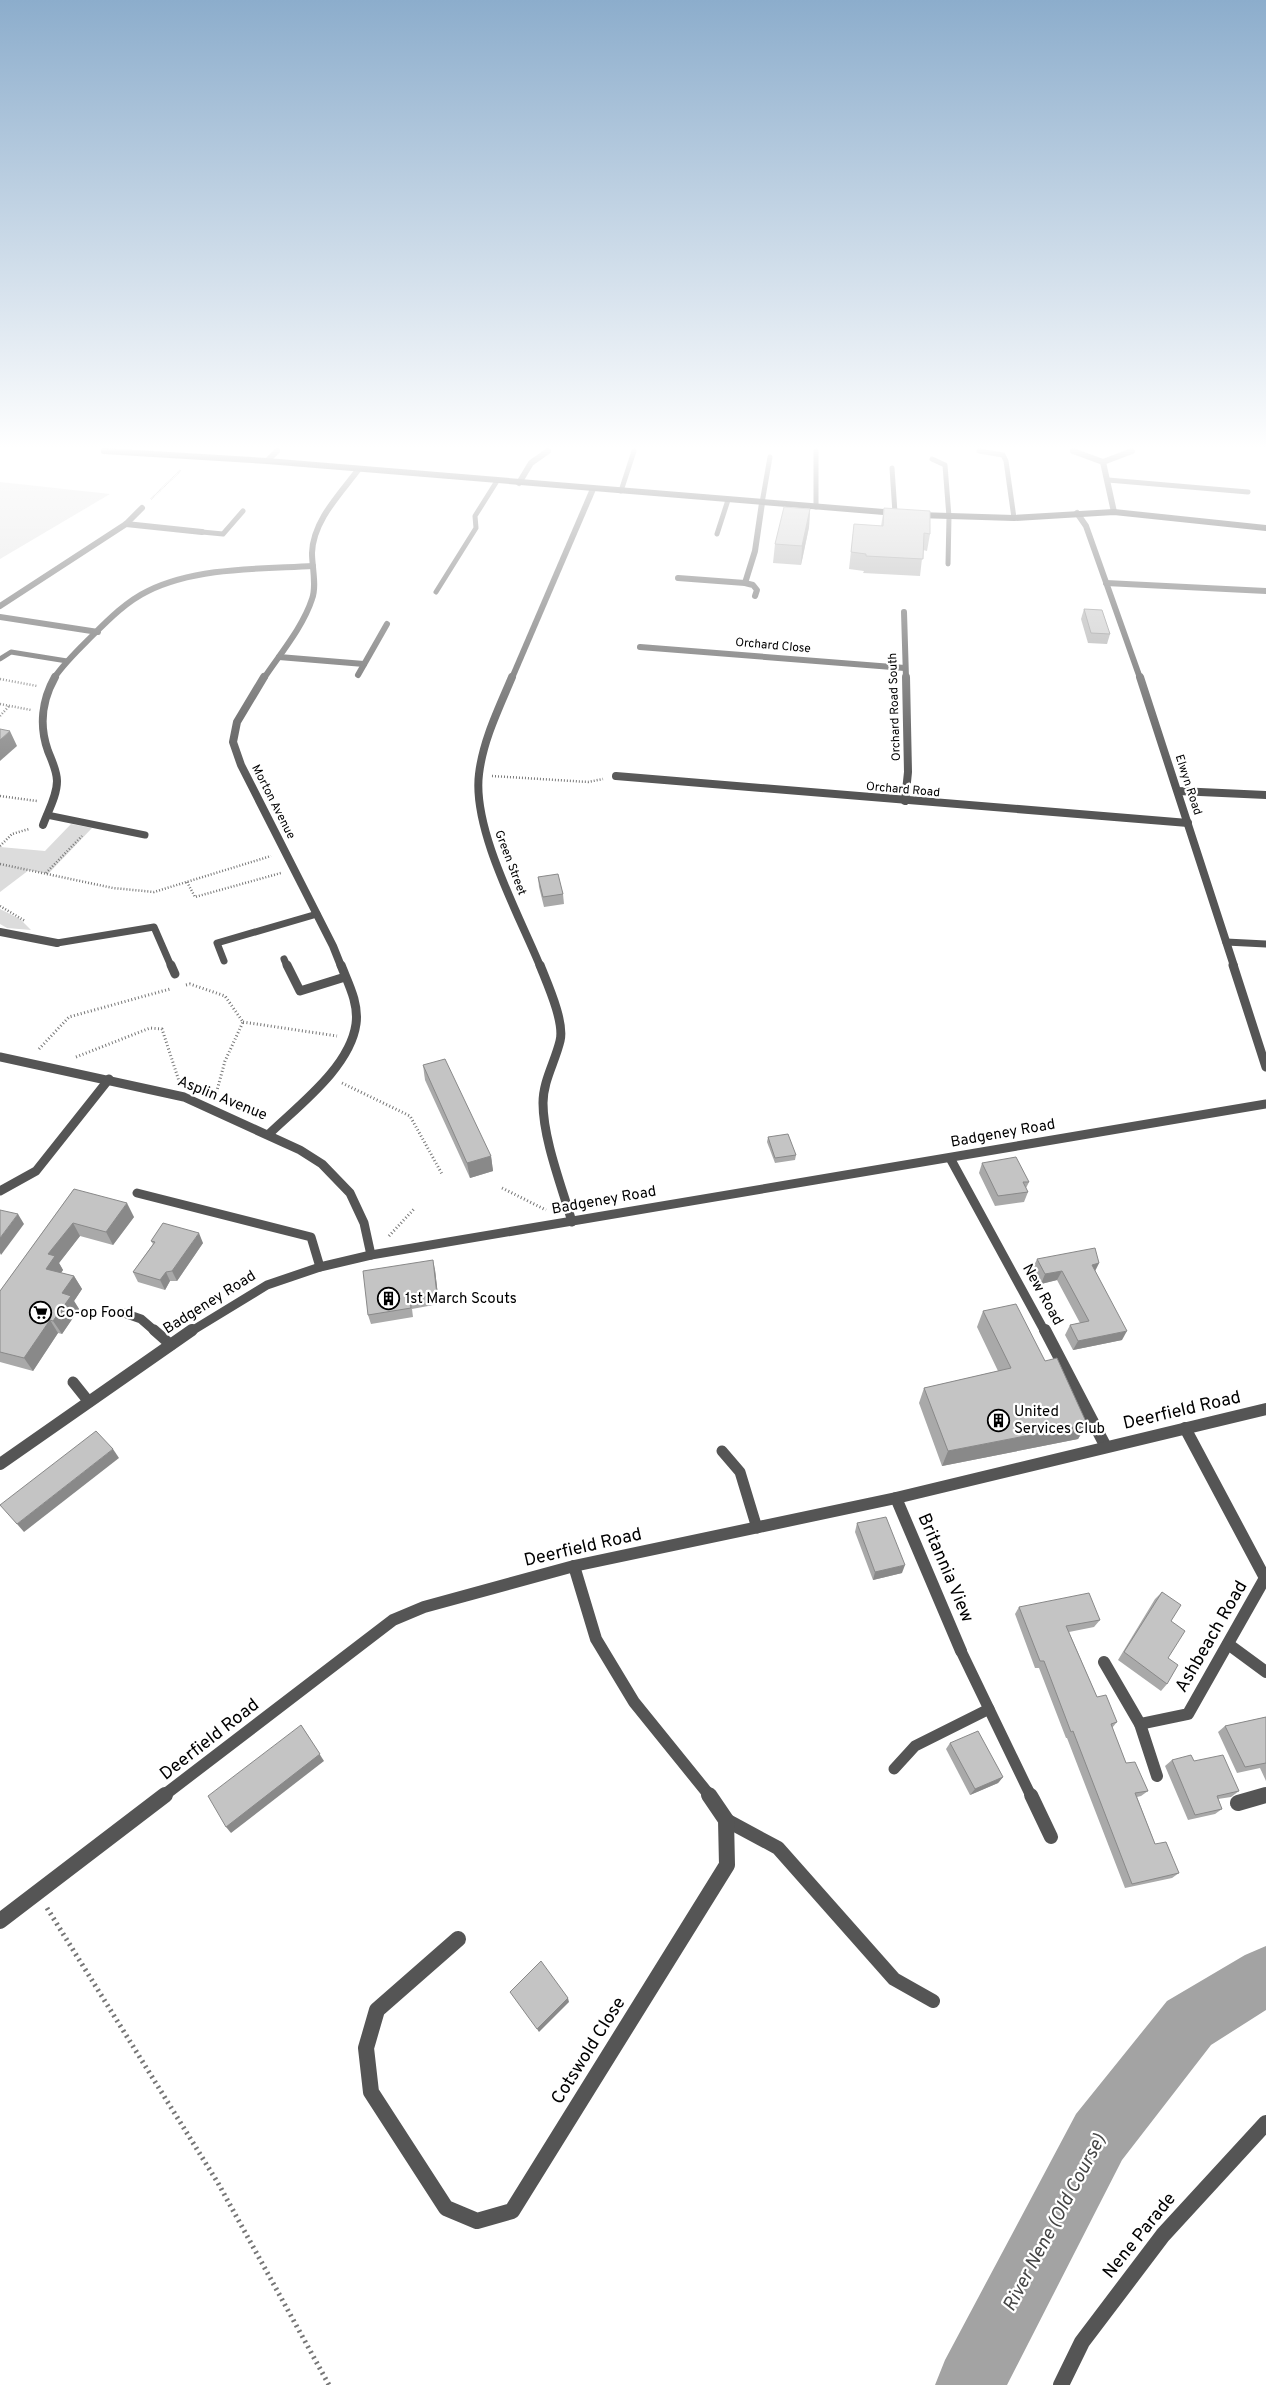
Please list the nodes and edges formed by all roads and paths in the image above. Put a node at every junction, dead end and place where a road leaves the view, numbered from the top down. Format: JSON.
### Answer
{"nodes":[{"id":1,"x":67,"y":562,"type":"edge"},
{"id":2,"x":313,"y":562,"type":"edge"},
{"id":3,"x":455,"y":562,"type":"edge"},
{"id":4,"x":561,"y":562,"type":"edge"},
{"id":5,"x":751,"y":562,"type":"edge"},
{"id":6,"x":1099,"y":562,"type":"edge"},
{"id":7,"x":313,"y":566,"type":"junction"},
{"id":8,"x":678,"y":578,"type":"dead end"},
{"id":9,"x":745,"y":583,"type":"junction"},
{"id":10,"x":1106,"y":583,"type":"junction"},
{"id":11,"x":1266,"y":591,"type":"edge"},
{"id":12,"x":436,"y":592,"type":"dead end"},
{"id":13,"x":755,"y":596,"type":"dead end"},
{"id":14,"x":0,"y":606,"type":"edge"},
{"id":15,"x":904,"y":612,"type":"dead end"},
{"id":16,"x":0,"y":617,"type":"edge"},
{"id":17,"x":387,"y":624,"type":"dead end"},
{"id":18,"x":98,"y":632,"type":"junction"},
{"id":19,"x":640,"y":647,"type":"dead end"},
{"id":20,"x":279,"y":657,"type":"junction"},
{"id":21,"x":0,"y":659,"type":"edge"},
{"id":22,"x":67,"y":661,"type":"junction"},
{"id":23,"x":364,"y":664,"type":"junction"},
{"id":24,"x":905,"y":668,"type":"junction"},
{"id":25,"x":358,"y":675,"type":"dead end"},
{"id":26,"x":0,"y":679,"type":"edge"},
{"id":27,"x":50,"y":688,"type":"junction"},
{"id":28,"x":0,"y":704,"type":"edge"},
{"id":29,"x":9,"y":706,"type":"junction"},
{"id":30,"x":41,"y":712,"type":"junction"},
{"id":31,"x":0,"y":716,"type":"edge"},
{"id":32,"x":479,"y":775,"type":"junction"},
{"id":33,"x":616,"y":776,"type":"joint"},
{"id":34,"x":1178,"y":792,"type":"junction"},
{"id":35,"x":1266,"y":795,"type":"edge"},
{"id":36,"x":0,"y":796,"type":"edge"},
{"id":37,"x":52,"y":800,"type":"junction"},
{"id":38,"x":905,"y":801,"type":"junction"},
{"id":39,"x":47,"y":815,"type":"junction"},
{"id":40,"x":1188,"y":823,"type":"junction"},
{"id":41,"x":43,"y":825,"type":"joint"},
{"id":42,"x":93,"y":825,"type":"junction"},
{"id":43,"x":145,"y":835,"type":"dead end"},
{"id":44,"x":0,"y":846,"type":"edge"},
{"id":45,"x":286,"y":852,"type":"junction"},
{"id":46,"x":0,"y":864,"type":"edge"},
{"id":47,"x":295,"y":869,"type":"junction"},
{"id":48,"x":46,"y":874,"type":"junction"},
{"id":49,"x":187,"y":882,"type":"junction"},
{"id":50,"x":317,"y":914,"type":"junction"},
{"id":51,"x":0,"y":932,"type":"edge"},
{"id":52,"x":1226,"y":942,"type":"junction"},
{"id":53,"x":57,"y":943,"type":"joint"},
{"id":54,"x":1266,"y":944,"type":"edge"},
{"id":55,"x":284,"y":959,"type":"dead end"},
{"id":56,"x":224,"y":961,"type":"dead end"},
{"id":57,"x":174,"y":974,"type":"dead end"},
{"id":58,"x":345,"y":977,"type":"junction"},
{"id":59,"x":181,"y":986,"type":"dead end"},
{"id":60,"x":172,"y":989,"type":"dead end"},
{"id":61,"x":244,"y":1022,"type":"junction"},
{"id":62,"x":352,"y":1038,"type":"junction"},
{"id":63,"x":0,"y":1057,"type":"edge"},
{"id":64,"x":26,"y":1062,"type":"junction"},
{"id":65,"x":50,"y":1067,"type":"junction"},
{"id":66,"x":1266,"y":1067,"type":"edge"},
{"id":67,"x":328,"y":1076,"type":"junction"},
{"id":68,"x":109,"y":1078,"type":"junction"},
{"id":69,"x":184,"y":1098,"type":"junction"},
{"id":70,"x":1266,"y":1104,"type":"edge"},
{"id":71,"x":212,"y":1110,"type":"junction"},
{"id":72,"x":269,"y":1134,"type":"junction"},
{"id":73,"x":950,"y":1158,"type":"junction"},
{"id":74,"x":442,"y":1174,"type":"dead end"},
{"id":75,"x":502,"y":1188,"type":"dead end"},
{"id":76,"x":0,"y":1191,"type":"edge"},
{"id":77,"x":137,"y":1193,"type":"dead end"},
{"id":78,"x":414,"y":1209,"type":"dead end"},
{"id":79,"x":572,"y":1222,"type":"junction"},
{"id":80,"x":371,"y":1255,"type":"junction"},
{"id":81,"x":320,"y":1267,"type":"junction"},
{"id":82,"x":121,"y":1312,"type":"dead end"},
{"id":83,"x":171,"y":1344,"type":"junction"},
{"id":84,"x":73,"y":1382,"type":"dead end"},
{"id":85,"x":89,"y":1402,"type":"junction"},
{"id":86,"x":1266,"y":1409,"type":"edge"},
{"id":87,"x":1185,"y":1428,"type":"junction"},
{"id":88,"x":1106,"y":1447,"type":"junction"},
{"id":89,"x":722,"y":1451,"type":"dead end"},
{"id":90,"x":0,"y":1464,"type":"edge"},
{"id":91,"x":896,"y":1498,"type":"junction"},
{"id":92,"x":757,"y":1528,"type":"junction"},
{"id":93,"x":574,"y":1566,"type":"junction"},
{"id":94,"x":1228,"y":1644,"type":"junction"},
{"id":95,"x":961,"y":1651,"type":"joint"},
{"id":96,"x":1104,"y":1662,"type":"dead end"},
{"id":97,"x":1266,"y":1672,"type":"edge"},
{"id":98,"x":989,"y":1709,"type":"junction"},
{"id":99,"x":1140,"y":1724,"type":"junction"},
{"id":100,"x":894,"y":1768,"type":"dead end"},
{"id":101,"x":1157,"y":1776,"type":"dead end"},
{"id":102,"x":1266,"y":1795,"type":"edge"},
{"id":103,"x":1238,"y":1803,"type":"edge"},
{"id":104,"x":726,"y":1820,"type":"junction"},
{"id":105,"x":1051,"y":1837,"type":"dead end"},
{"id":106,"x":38,"y":1894,"type":"junction"},
{"id":107,"x":0,"y":1921,"type":"edge"},
{"id":108,"x":458,"y":1939,"type":"dead end"},
{"id":109,"x":933,"y":2002,"type":"dead end"},
{"id":110,"x":1266,"y":2123,"type":"edge"},
{"id":111,"x":329,"y":2385,"type":"edge"},
{"id":112,"x":1061,"y":2385,"type":"edge"}],
"edges":[{"from":1,"to":14,"type":"street"},
{"from":2,"to":7,"type":"street","name":"Morton Avenue"},
{"from":3,"to":12,"type":"lane"},
{"from":4,"to":32,"type":"street","name":"Green Street"},
{"from":5,"to":9,"type":"street"},
{"from":6,"to":10,"type":"street","name":"Elwyn Road"},
{"from":7,"to":18,"type":"street"},
{"from":7,"to":20,"type":"street","name":"Morton Avenue"},
{"from":8,"to":9,"type":"street"},
{"from":9,"to":13,"type":"street"},
{"from":10,"to":11,"type":"street"},
{"from":10,"to":34,"type":"street","name":"Elwyn Road"},
{"from":15,"to":24,"type":"street","name":"Orchard Road South"},
{"from":16,"to":18,"type":"street"},
{"from":17,"to":23,"type":"street"},
{"from":18,"to":22,"type":"street"},
{"from":19,"to":24,"type":"street","name":"Orchard Close"},
{"from":20,"to":23,"type":"street"},
{"from":20,"to":45,"type":"street","name":"Morton Avenue"},
{"from":21,"to":22,"type":"lane"},
{"from":22,"to":27,"type":"street"},
{"from":23,"to":25,"type":"street"},
{"from":24,"to":38,"type":"street","name":"Orchard Road South"},
{"from":26,"to":27,"type":"path"},
{"from":27,"to":30,"type":"street"},
{"from":28,"to":29,"type":"path"},
{"from":29,"to":30,"type":"path"},
{"from":29,"to":31,"type":"path"},
{"from":30,"to":37,"type":"street"},
{"from":32,"to":33,"type":"path"},
{"from":32,"to":79,"type":"street","name":"Green Street"},
{"from":33,"to":38,"type":"street","name":"Orchard Road"},
{"from":34,"to":35,"type":"street"},
{"from":34,"to":40,"type":"street","name":"Elwyn Road"},
{"from":36,"to":37,"type":"path"},
{"from":37,"to":39,"type":"street"},
{"from":38,"to":40,"type":"street","name":"Orchard Road"},
{"from":39,"to":41,"type":"street"},
{"from":39,"to":42,"type":"lane"},
{"from":40,"to":52,"type":"street","name":"Elwyn Road"},
{"from":41,"to":44,"type":"path"},
{"from":42,"to":43,"type":"lane"},
{"from":42,"to":48,"type":"path"},
{"from":45,"to":47,"type":"street","name":"Morton Avenue"},
{"from":45,"to":49,"type":"path"},
{"from":46,"to":48,"type":"path"},
{"from":47,"to":49,"type":"path"},
{"from":47,"to":50,"type":"street","name":"Morton Avenue"},
{"from":48,"to":49,"type":"path"},
{"from":50,"to":56,"type":"lane"},
{"from":50,"to":58,"type":"street","name":"Morton Avenue"},
{"from":51,"to":53,"type":"street"},
{"from":52,"to":54,"type":"lane"},
{"from":52,"to":66,"type":"street","name":"Elwyn Road"},
{"from":53,"to":57,"type":"lane"},
{"from":55,"to":58,"type":"lane"},
{"from":58,"to":62,"type":"street","name":"Morton Avenue"},
{"from":59,"to":61,"type":"path"},
{"from":60,"to":64,"type":"path"},
{"from":61,"to":62,"type":"path"},
{"from":61,"to":71,"type":"path"},
{"from":62,"to":67,"type":"street","name":"Morton Avenue"},
{"from":63,"to":64,"type":"street","name":"Asplin Avenue"},
{"from":64,"to":65,"type":"street","name":"Asplin Avenue"},
{"from":65,"to":68,"type":"street","name":"Asplin Avenue"},
{"from":65,"to":69,"type":"path"},
{"from":67,"to":72,"type":"street","name":"Morton Avenue"},
{"from":67,"to":74,"type":"path"},
{"from":68,"to":69,"type":"street","name":"Asplin Avenue"},
{"from":68,"to":76,"type":"street"},
{"from":69,"to":71,"type":"street","name":"Asplin Avenue"},
{"from":70,"to":73,"type":"street","name":"Badgeney Road"},
{"from":71,"to":72,"type":"street","name":"Asplin Avenue"},
{"from":72,"to":80,"type":"street","name":"Asplin Avenue"},
{"from":73,"to":79,"type":"street","name":"Badgeney Road"},
{"from":73,"to":88,"type":"street","name":"New Road"},
{"from":75,"to":79,"type":"path"},
{"from":77,"to":81,"type":"lane"},
{"from":78,"to":80,"type":"path"},
{"from":79,"to":80,"type":"street","name":"Badgeney Road"},
{"from":80,"to":81,"type":"street","name":"Badgeney Road"},
{"from":81,"to":83,"type":"street","name":"Badgeney Road"},
{"from":82,"to":83,"type":"lane"},
{"from":83,"to":85,"type":"street","name":"Badgeney Road"},
{"from":84,"to":85,"type":"lane"},
{"from":85,"to":90,"type":"street","name":"Badgeney Road"},
{"from":86,"to":87,"type":"street","name":"Deerfield Road"},
{"from":87,"to":88,"type":"street","name":"Deerfield Road"},
{"from":87,"to":94,"type":"street","name":"Ashbeach Road"},
{"from":88,"to":91,"type":"street","name":"Deerfield Road"},
{"from":89,"to":92,"type":"lane"},
{"from":91,"to":92,"type":"street","name":"Deerfield Road"},
{"from":91,"to":95,"type":"street","name":"Britannia View"},
{"from":92,"to":93,"type":"street","name":"Deerfield Road"},
{"from":93,"to":104,"type":"street"},
{"from":93,"to":106,"type":"street","name":"Deerfield Road"},
{"from":94,"to":97,"type":"street"},
{"from":94,"to":99,"type":"street","name":"Ashbeach Road"},
{"from":95,"to":98,"type":"lane"},
{"from":96,"to":99,"type":"street"},
{"from":98,"to":100,"type":"lane"},
{"from":98,"to":105,"type":"lane"},
{"from":99,"to":101,"type":"street"},
{"from":102,"to":103,"type":"street"},
{"from":104,"to":108,"type":"street","name":"Cotswold Close"},
{"from":104,"to":109,"type":"lane"},
{"from":106,"to":107,"type":"street","name":"Deerfield Road"},
{"from":106,"to":111,"type":"path"},
{"from":110,"to":112,"type":"street","name":"Nene Parade"}]}
